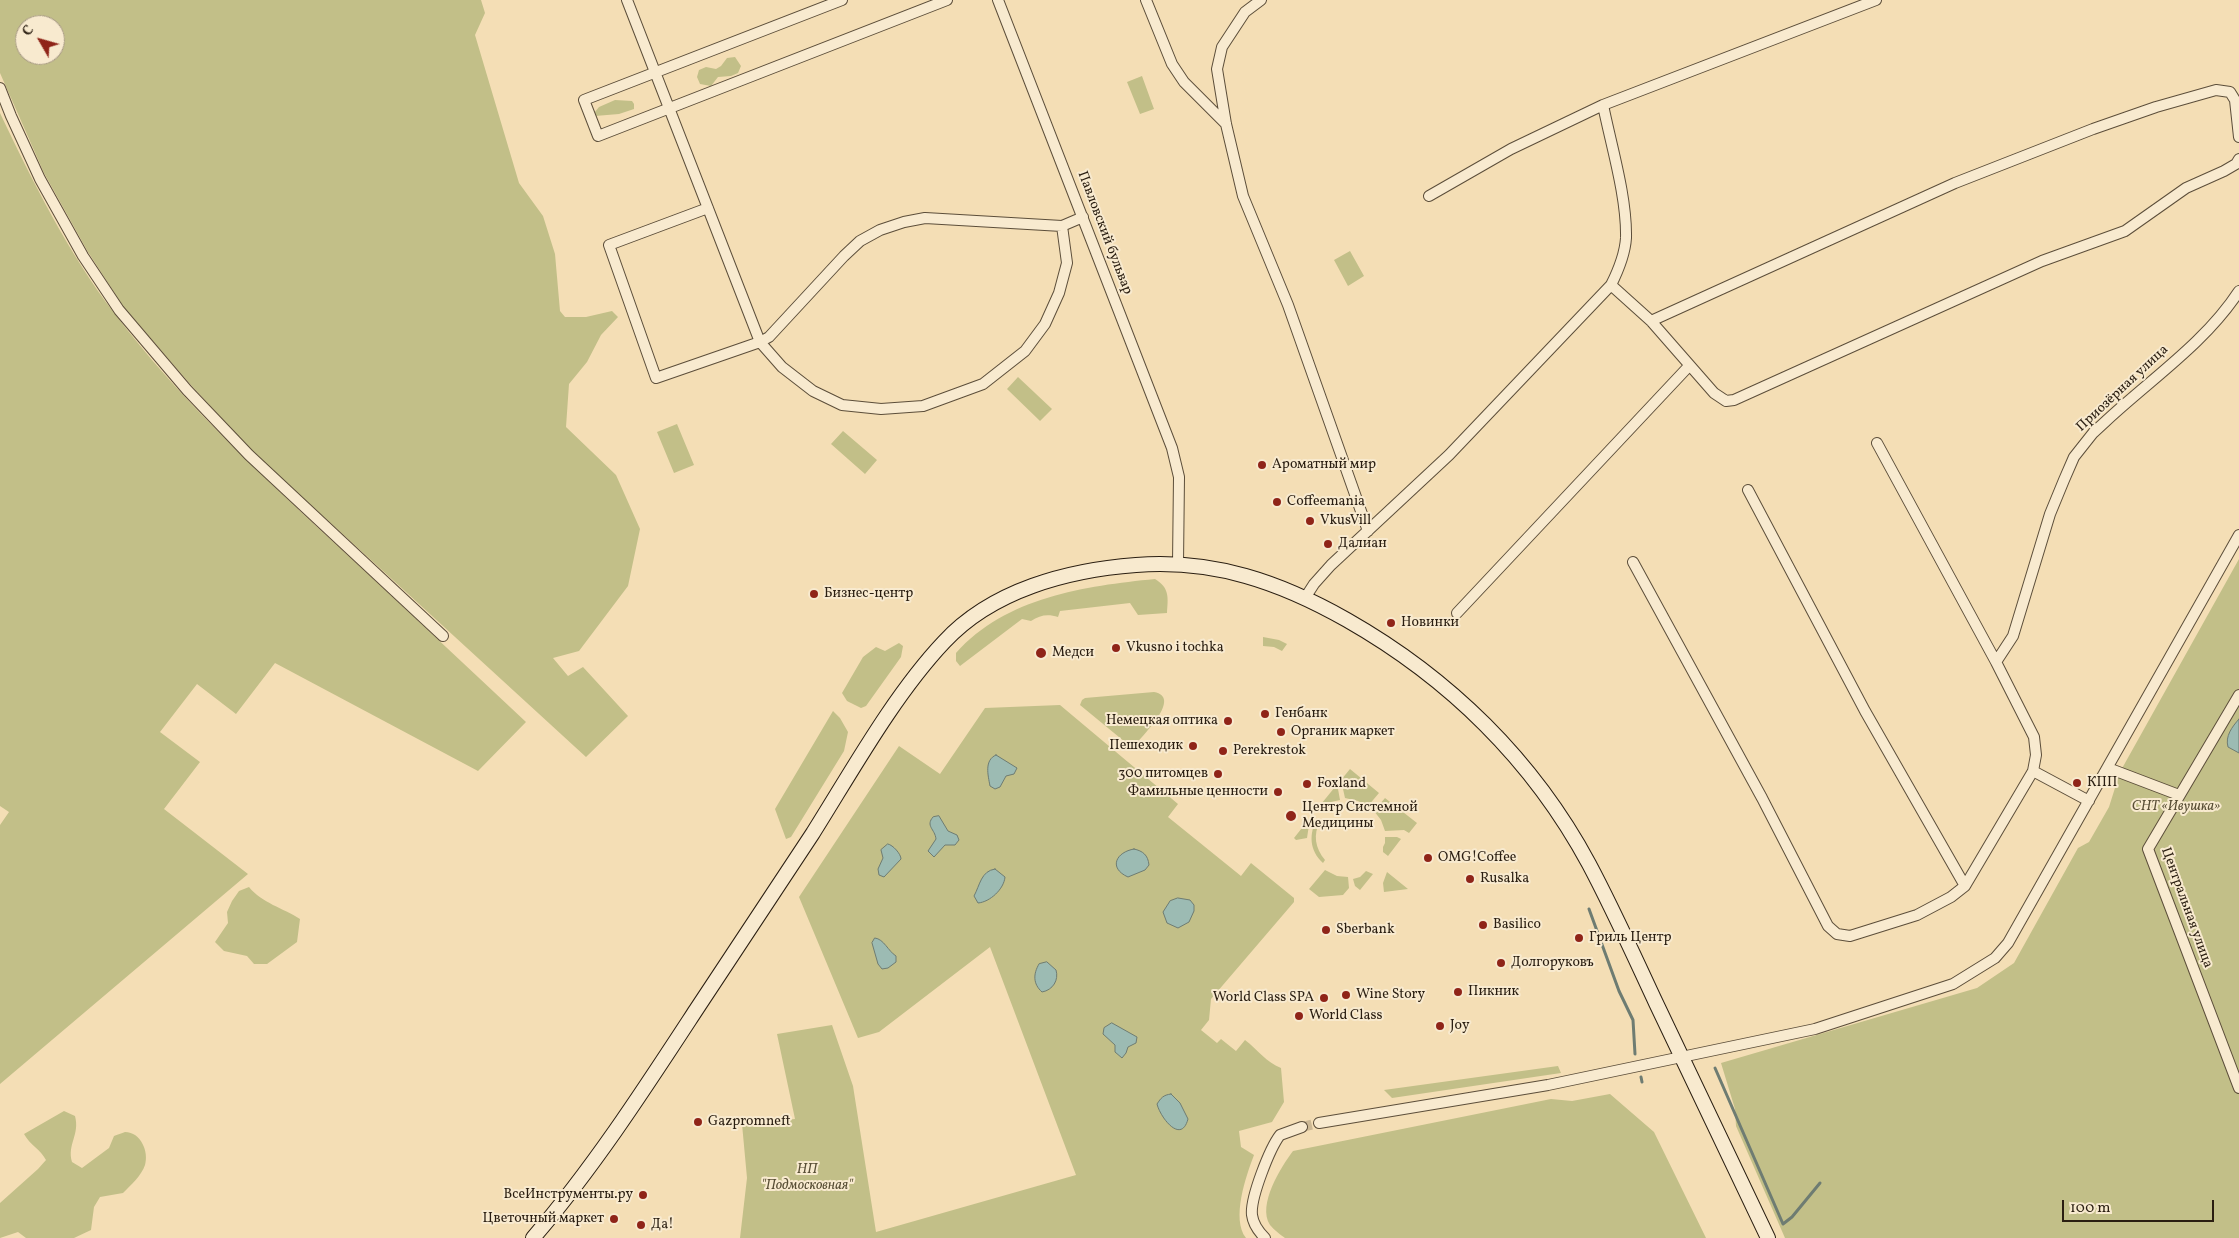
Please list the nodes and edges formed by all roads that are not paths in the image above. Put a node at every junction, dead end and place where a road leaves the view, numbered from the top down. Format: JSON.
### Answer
{"nodes":[{"id":1,"x":628,"y":0,"type":"edge"},
{"id":2,"x":842,"y":0,"type":"edge"},
{"id":3,"x":947,"y":0,"type":"edge"},
{"id":4,"x":998,"y":0,"type":"edge"},
{"id":5,"x":1146,"y":0,"type":"edge"},
{"id":6,"x":1261,"y":0,"type":"edge"},
{"id":7,"x":1876,"y":0,"type":"edge"},
{"id":8,"x":655,"y":73,"type":"junction"},
{"id":9,"x":0,"y":88,"type":"edge"},
{"id":10,"x":1603,"y":105,"type":"junction"},
{"id":11,"x":669,"y":109,"type":"junction"},
{"id":12,"x":1226,"y":124,"type":"junction"},
{"id":13,"x":2239,"y":137,"type":"edge"},
{"id":14,"x":2239,"y":159,"type":"edge"},
{"id":15,"x":1429,"y":196,"type":"dead end"},
{"id":16,"x":708,"y":208,"type":"junction"},
{"id":17,"x":1083,"y":217,"type":"junction"},
{"id":18,"x":1062,"y":226,"type":"junction"},
{"id":19,"x":1611,"y":285,"type":"junction"},
{"id":20,"x":2239,"y":291,"type":"edge"},
{"id":21,"x":1651,"y":321,"type":"junction"},
{"id":22,"x":760,"y":342,"type":"junction"},
{"id":23,"x":1689,"y":366,"type":"junction"},
{"id":24,"x":1877,"y":443,"type":"dead end"},
{"id":25,"x":1748,"y":490,"type":"dead end"},
{"id":26,"x":1368,"y":531,"type":"junction"},
{"id":27,"x":2239,"y":535,"type":"edge"},
{"id":28,"x":1633,"y":562,"type":"dead end"},
{"id":29,"x":1178,"y":563,"type":"junction"},
{"id":30,"x":1305,"y":598,"type":"junction"},
{"id":31,"x":1456,"y":613,"type":"dead end"},
{"id":32,"x":443,"y":636,"type":"dead end"},
{"id":33,"x":1996,"y":662,"type":"junction"},
{"id":34,"x":2239,"y":695,"type":"edge"},
{"id":35,"x":2108,"y":768,"type":"junction"},
{"id":36,"x":2033,"y":771,"type":"junction"},
{"id":37,"x":2179,"y":795,"type":"junction"},
{"id":38,"x":2090,"y":801,"type":"junction"},
{"id":39,"x":1966,"y":886,"type":"junction"},
{"id":40,"x":1682,"y":1058,"type":"junction"},
{"id":41,"x":2239,"y":1088,"type":"edge"},
{"id":42,"x":1319,"y":1124,"type":"tunnel mouth"},
{"id":43,"x":1302,"y":1128,"type":"tunnel mouth"},
{"id":44,"x":533,"y":1238,"type":"edge"},
{"id":45,"x":1265,"y":1238,"type":"edge"},
{"id":46,"x":1768,"y":1238,"type":"edge"}],
"edges":[{"from":1,"to":8,"type":"street"},
{"from":2,"to":8,"type":"street"},
{"from":3,"to":11,"type":"street"},
{"from":4,"to":17,"type":"street","name":"Павловский бульвар"},
{"from":5,"to":12,"type":"street"},
{"from":6,"to":12,"type":"street"},
{"from":7,"to":10,"type":"street"},
{"from":8,"to":11,"type":"street"},
{"from":8,"to":11,"type":"street"},
{"from":9,"to":32,"type":"street"},
{"from":10,"to":15,"type":"street"},
{"from":10,"to":19,"type":"street"},
{"from":11,"to":16,"type":"street"},
{"from":12,"to":26,"type":"street"},
{"from":13,"to":21,"type":"street"},
{"from":14,"to":23,"type":"street"},
{"from":16,"to":22,"type":"street"},
{"from":16,"to":22,"type":"street"},
{"from":17,"to":18,"type":"street"},
{"from":17,"to":29,"type":"street","name":"Павловский бульвар"},
{"from":18,"to":22,"type":"street"},
{"from":18,"to":22,"type":"street"},
{"from":19,"to":21,"type":"street"},
{"from":19,"to":26,"type":"street"},
{"from":20,"to":33,"type":"street","name":"Приозёрная улица"},
{"from":21,"to":23,"type":"street"},
{"from":23,"to":31,"type":"street"},
{"from":24,"to":33,"type":"street"},
{"from":25,"to":39,"type":"street"},
{"from":26,"to":30,"type":"street"},
{"from":27,"to":35,"type":"street"},
{"from":28,"to":39,"type":"street"},
{"from":29,"to":30,"type":"main road"},
{"from":29,"to":44,"type":"main road"},
{"from":30,"to":40,"type":"main road"},
{"from":33,"to":36,"type":"street"},
{"from":34,"to":37,"type":"street","name":"Центральная улица"},
{"from":35,"to":37,"type":"street"},
{"from":35,"to":38,"type":"street"},
{"from":36,"to":38,"type":"street"},
{"from":36,"to":39,"type":"street"},
{"from":37,"to":41,"type":"street","name":"Центральная улица"},
{"from":38,"to":40,"type":"street"},
{"from":40,"to":42,"type":"street"},
{"from":40,"to":46,"type":"main road"},
{"from":43,"to":45,"type":"street"}]}
